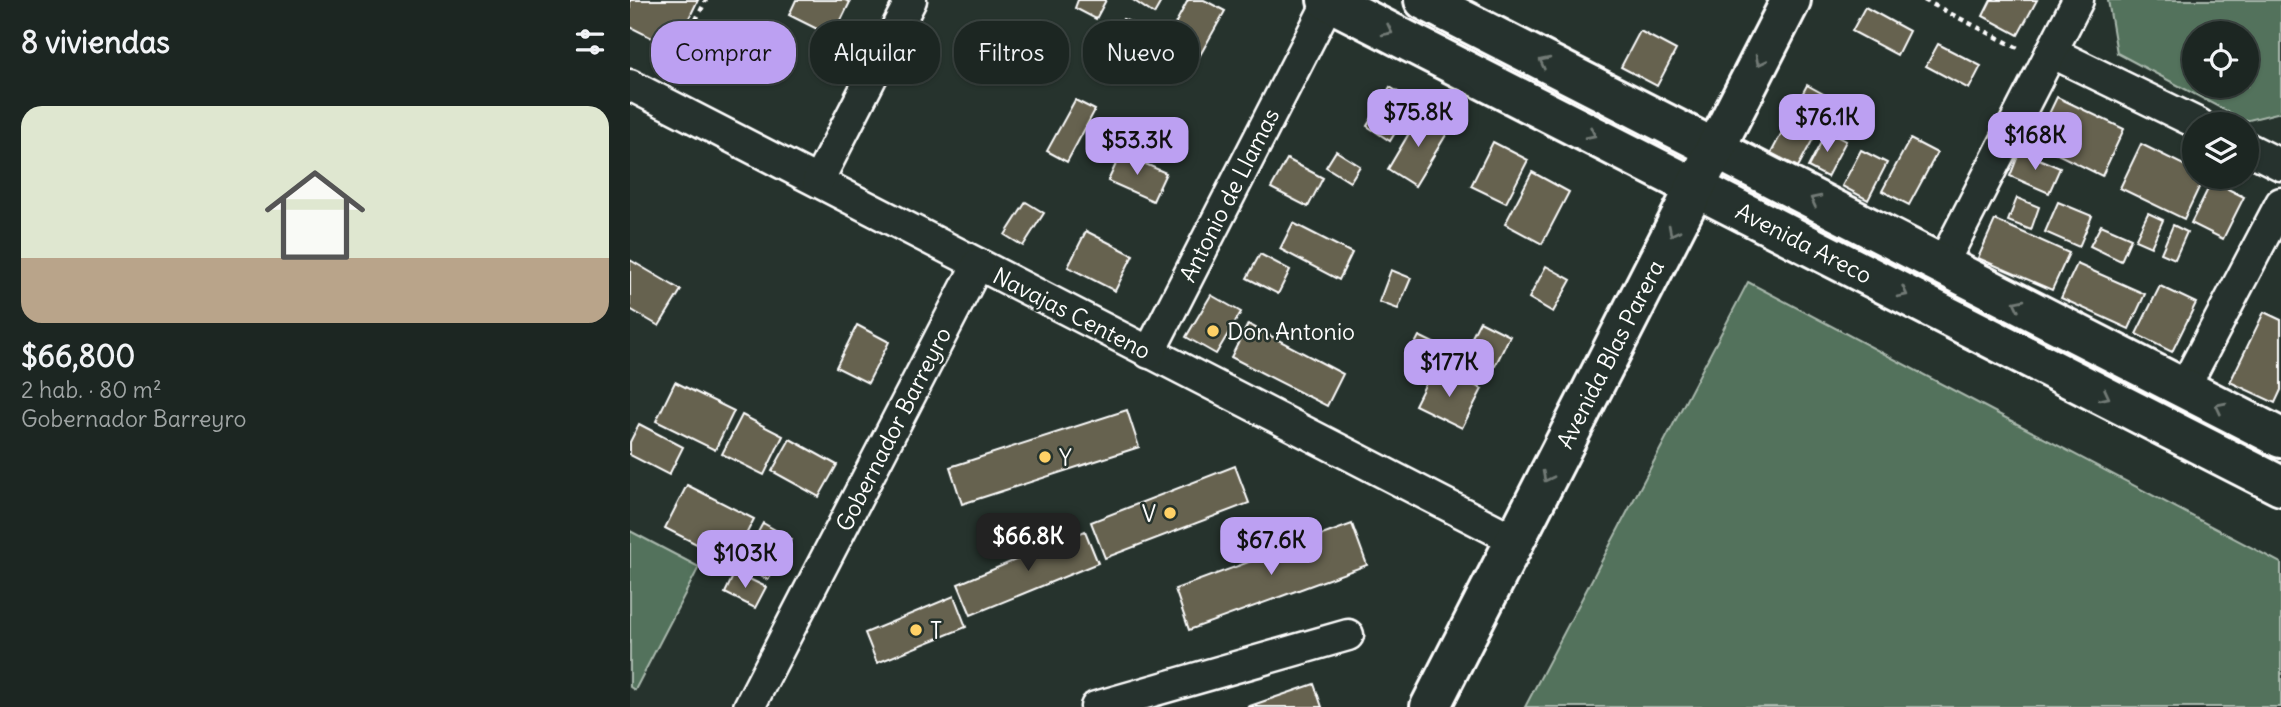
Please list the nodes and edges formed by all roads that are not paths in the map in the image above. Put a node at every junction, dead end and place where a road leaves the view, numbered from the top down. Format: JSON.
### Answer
{"nodes":[{"id":1,"x":911,"y":0,"type":"edge"},
{"id":2,"x":1328,"y":0,"type":"edge"},
{"id":3,"x":1424,"y":0,"type":"edge"},
{"id":4,"x":1791,"y":0,"type":"edge"},
{"id":5,"x":2078,"y":0,"type":"edge"},
{"id":6,"x":2049,"y":57,"type":"junction"},
{"id":7,"x":639,"y":94,"type":"edge"},
{"id":8,"x":2182,"y":116,"type":"edge"},
{"id":9,"x":1714,"y":148,"type":"junction"},
{"id":10,"x":2259,"y":154,"type":"edge"},
{"id":11,"x":2281,"y":164,"type":"edge"},
{"id":12,"x":818,"y":181,"type":"junction"},
{"id":13,"x":1695,"y":187,"type":"junction"},
{"id":14,"x":2281,"y":202,"type":"edge"},
{"id":15,"x":978,"y":264,"type":"junction"},
{"id":16,"x":1942,"y":265,"type":"junction"},
{"id":17,"x":1149,"y":353,"type":"junction"},
{"id":18,"x":2184,"y":388,"type":"junction"},
{"id":19,"x":2281,"y":438,"type":"edge"},
{"id":20,"x":2281,"y":486,"type":"edge"},
{"id":21,"x":1515,"y":540,"type":"junction"},
{"id":22,"x":1348,"y":635,"type":"dead end"},
{"id":23,"x":749,"y":707,"type":"edge"},
{"id":24,"x":1096,"y":707,"type":"edge"},
{"id":25,"x":1430,"y":707,"type":"edge"}],
"edges":[{"from":1,"to":12,"type":"street"},
{"from":2,"to":13,"type":"main road","name":"Avenida Areco","one_way":true},
{"from":2,"to":17,"type":"street","name":"Antonio de Llamas"},
{"from":9,"to":3,"type":"main road","name":"Avenida Areco","one_way":true},
{"from":4,"to":9,"type":"main road","name":"Avenida Blas Parera","one_way":true},
{"from":5,"to":6,"type":"street"},
{"from":6,"to":8,"type":"street"},
{"from":6,"to":16,"type":"street"},
{"from":7,"to":12,"type":"street","name":"Navajas Centeno"},
{"from":9,"to":13,"type":"main road","name":"Avenida Blas Parera"},
{"from":16,"to":9,"type":"main road","name":"Avenida Areco","one_way":true},
{"from":10,"to":11,"type":"street"},
{"from":12,"to":15,"type":"street","name":"Navajas Centeno"},
{"from":13,"to":20,"type":"main road","name":"Avenida Areco","one_way":true},
{"from":13,"to":21,"type":"main road","name":"Avenida Blas Parera","one_way":true},
{"from":14,"to":18,"type":"street"},
{"from":15,"to":17,"type":"street","name":"Navajas Centeno"},
{"from":15,"to":23,"type":"street","name":"Gobernador Barreyro"},
{"from":18,"to":16,"type":"main road","name":"Avenida Areco","one_way":true},
{"from":17,"to":21,"type":"street","name":"Navajas Centeno"},
{"from":19,"to":18,"type":"main road","name":"Avenida Areco","one_way":true},
{"from":21,"to":25,"type":"main road","name":"Avenida Blas Parera"},
{"from":22,"to":24,"type":"street"}]}
